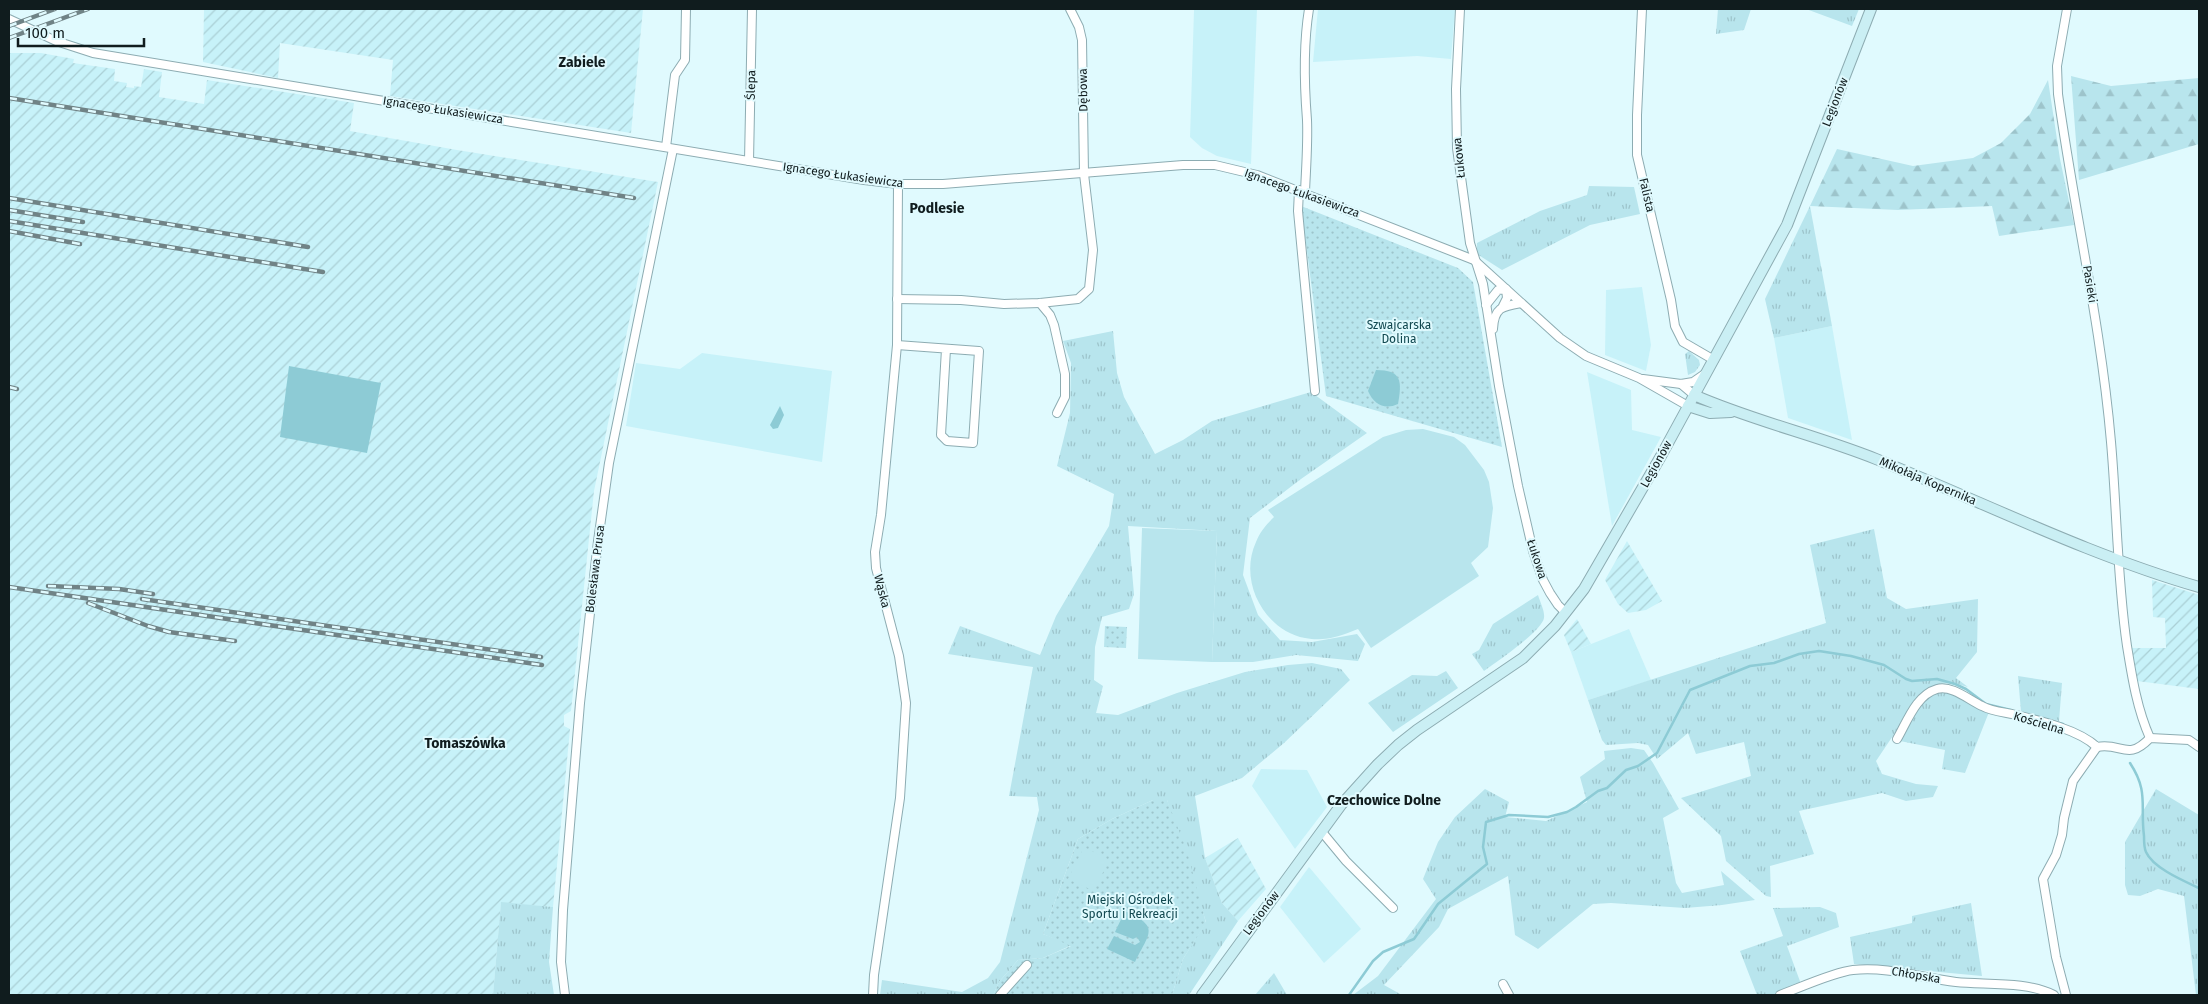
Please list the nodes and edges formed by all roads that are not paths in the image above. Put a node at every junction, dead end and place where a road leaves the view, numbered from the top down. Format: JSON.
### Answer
{"nodes":[{"id":1,"x":686,"y":9,"type":"edge"},
{"id":2,"x":752,"y":9,"type":"edge"},
{"id":3,"x":1070,"y":9,"type":"edge"},
{"id":4,"x":1309,"y":9,"type":"edge"},
{"id":5,"x":1460,"y":9,"type":"edge"},
{"id":6,"x":1642,"y":9,"type":"edge"},
{"id":7,"x":1871,"y":9,"type":"edge"},
{"id":8,"x":2067,"y":9,"type":"edge"},
{"id":9,"x":9,"y":20,"type":"edge"},
{"id":10,"x":669,"y":148,"type":"junction"},
{"id":11,"x":750,"y":162,"type":"junction"},
{"id":12,"x":1084,"y":174,"type":"junction"},
{"id":13,"x":898,"y":184,"type":"junction"},
{"id":14,"x":1302,"y":191,"type":"junction"},
{"id":15,"x":1474,"y":260,"type":"junction"},
{"id":16,"x":1506,"y":289,"type":"junction"},
{"id":17,"x":897,"y":299,"type":"junction"},
{"id":18,"x":1040,"y":303,"type":"junction"},
{"id":19,"x":1521,"y":303,"type":"junction"},
{"id":20,"x":1486,"y":305,"type":"junction"},
{"id":21,"x":1503,"y":306,"type":"junction"},
{"id":22,"x":897,"y":345,"type":"junction"},
{"id":23,"x":946,"y":349,"type":"junction"},
{"id":24,"x":1492,"y":351,"type":"junction"},
{"id":25,"x":1714,"y":360,"type":"junction"},
{"id":26,"x":1707,"y":372,"type":"junction"},
{"id":27,"x":1639,"y":378,"type":"junction"},
{"id":28,"x":1681,"y":384,"type":"junction"},
{"id":29,"x":1315,"y":390,"type":"dead end"},
{"id":30,"x":1694,"y":395,"type":"junction"},
{"id":31,"x":1688,"y":406,"type":"junction"},
{"id":32,"x":1734,"y":412,"type":"junction"},
{"id":33,"x":1057,"y":413,"type":"dead end"},
{"id":34,"x":2118,"y":560,"type":"junction"},
{"id":35,"x":2199,"y":587,"type":"edge"},
{"id":36,"x":1566,"y":613,"type":"junction"},
{"id":37,"x":2150,"y":738,"type":"junction"},
{"id":38,"x":1897,"y":739,"type":"dead end"},
{"id":39,"x":2097,"y":747,"type":"junction"},
{"id":40,"x":2199,"y":747,"type":"edge"},
{"id":41,"x":1322,"y":832,"type":"junction"},
{"id":42,"x":1392,"y":908,"type":"dead end"},
{"id":43,"x":1027,"y":965,"type":"dead end"},
{"id":44,"x":1503,"y":984,"type":"dead end"},
{"id":45,"x":565,"y":995,"type":"edge"},
{"id":46,"x":873,"y":995,"type":"edge"},
{"id":47,"x":1000,"y":995,"type":"edge"},
{"id":48,"x":1202,"y":995,"type":"edge"},
{"id":49,"x":1509,"y":995,"type":"edge"},
{"id":50,"x":1780,"y":995,"type":"edge"},
{"id":51,"x":2054,"y":995,"type":"edge"},
{"id":52,"x":2066,"y":995,"type":"edge"}],
"edges":[{"from":1,"to":10,"type":"street","name":"Bolesława Prusa"},
{"from":2,"to":11,"type":"street","name":"Ślepa"},
{"from":3,"to":12,"type":"street","name":"Dębowa"},
{"from":4,"to":14,"type":"street"},
{"from":5,"to":15,"type":"street","name":"Łukowa"},
{"from":6,"to":25,"type":"street","name":"Falista"},
{"from":7,"to":25,"type":"street","name":"Legionów"},
{"from":8,"to":34,"type":"street","name":"Pasieki"},
{"from":9,"to":10,"type":"street","name":"Ignacego Łukasiewicza"},
{"from":10,"to":11,"type":"street","name":"Ignacego Łukasiewicza"},
{"from":10,"to":45,"type":"street","name":"Bolesława Prusa"},
{"from":11,"to":13,"type":"street","name":"Ignacego Łukasiewicza"},
{"from":12,"to":13,"type":"street","name":"Ignacego Łukasiewicza"},
{"from":12,"to":14,"type":"street","name":"Ignacego Łukasiewicza"},
{"from":12,"to":18,"type":"street","name":"Dębowa"},
{"from":13,"to":17,"type":"street","name":"Wąska"},
{"from":14,"to":15,"type":"street","name":"Ignacego Łukasiewicza"},
{"from":14,"to":29,"type":"street"},
{"from":15,"to":16,"type":"street","name":"Ignacego Łukasiewicza"},
{"from":15,"to":20,"type":"street","name":"Łukowa"},
{"from":16,"to":19,"type":"street","name":"Ignacego Łukasiewicza"},
{"from":16,"to":20,"type":"street"},
{"from":16,"to":21,"type":"street","name":"Łukowa"},
{"from":17,"to":18,"type":"street","name":"Dębowa"},
{"from":17,"to":22,"type":"street","name":"Wąska"},
{"from":18,"to":33,"type":"street"},
{"from":19,"to":21,"type":"street"},
{"from":19,"to":27,"type":"street","name":"Ignacego Łukasiewicza"},
{"from":20,"to":24,"type":"street","name":"Łukowa"},
{"from":21,"to":24,"type":"street","name":"Łukowa"},
{"from":22,"to":23,"type":"street"},
{"from":22,"to":46,"type":"street","name":"Wąska"},
{"from":23,"to":23,"type":"street"},
{"from":24,"to":36,"type":"street","name":"Łukowa"},
{"from":25,"to":26,"type":"street","name":"Legionów"},
{"from":26,"to":28,"type":"street"},
{"from":26,"to":30,"type":"street","name":"Legionów"},
{"from":27,"to":28,"type":"street","name":"Ignacego Łukasiewicza"},
{"from":27,"to":31,"type":"street","name":"Ignacego Łukasiewicza"},
{"from":28,"to":30,"type":"street"},
{"from":30,"to":31,"type":"street","name":"Legionów"},
{"from":30,"to":32,"type":"street","name":"Mikołaja Kopernika"},
{"from":31,"to":32,"type":"street","name":"Mikołaja Kopernika"},
{"from":31,"to":36,"type":"street","name":"Legionów"},
{"from":32,"to":34,"type":"street","name":"Mikołaja Kopernika"},
{"from":34,"to":35,"type":"street","name":"Mikołaja Kopernika"},
{"from":34,"to":37,"type":"street"},
{"from":36,"to":41,"type":"street","name":"Legionów"},
{"from":37,"to":39,"type":"street","name":"Kościelna"},
{"from":37,"to":40,"type":"street"},
{"from":38,"to":39,"type":"street","name":"Kościelna"},
{"from":39,"to":52,"type":"street"},
{"from":41,"to":42,"type":"street"},
{"from":41,"to":48,"type":"street","name":"Legionów"},
{"from":43,"to":47,"type":"street"},
{"from":44,"to":49,"type":"street"},
{"from":50,"to":51,"type":"street","name":"Chłopska"}]}
